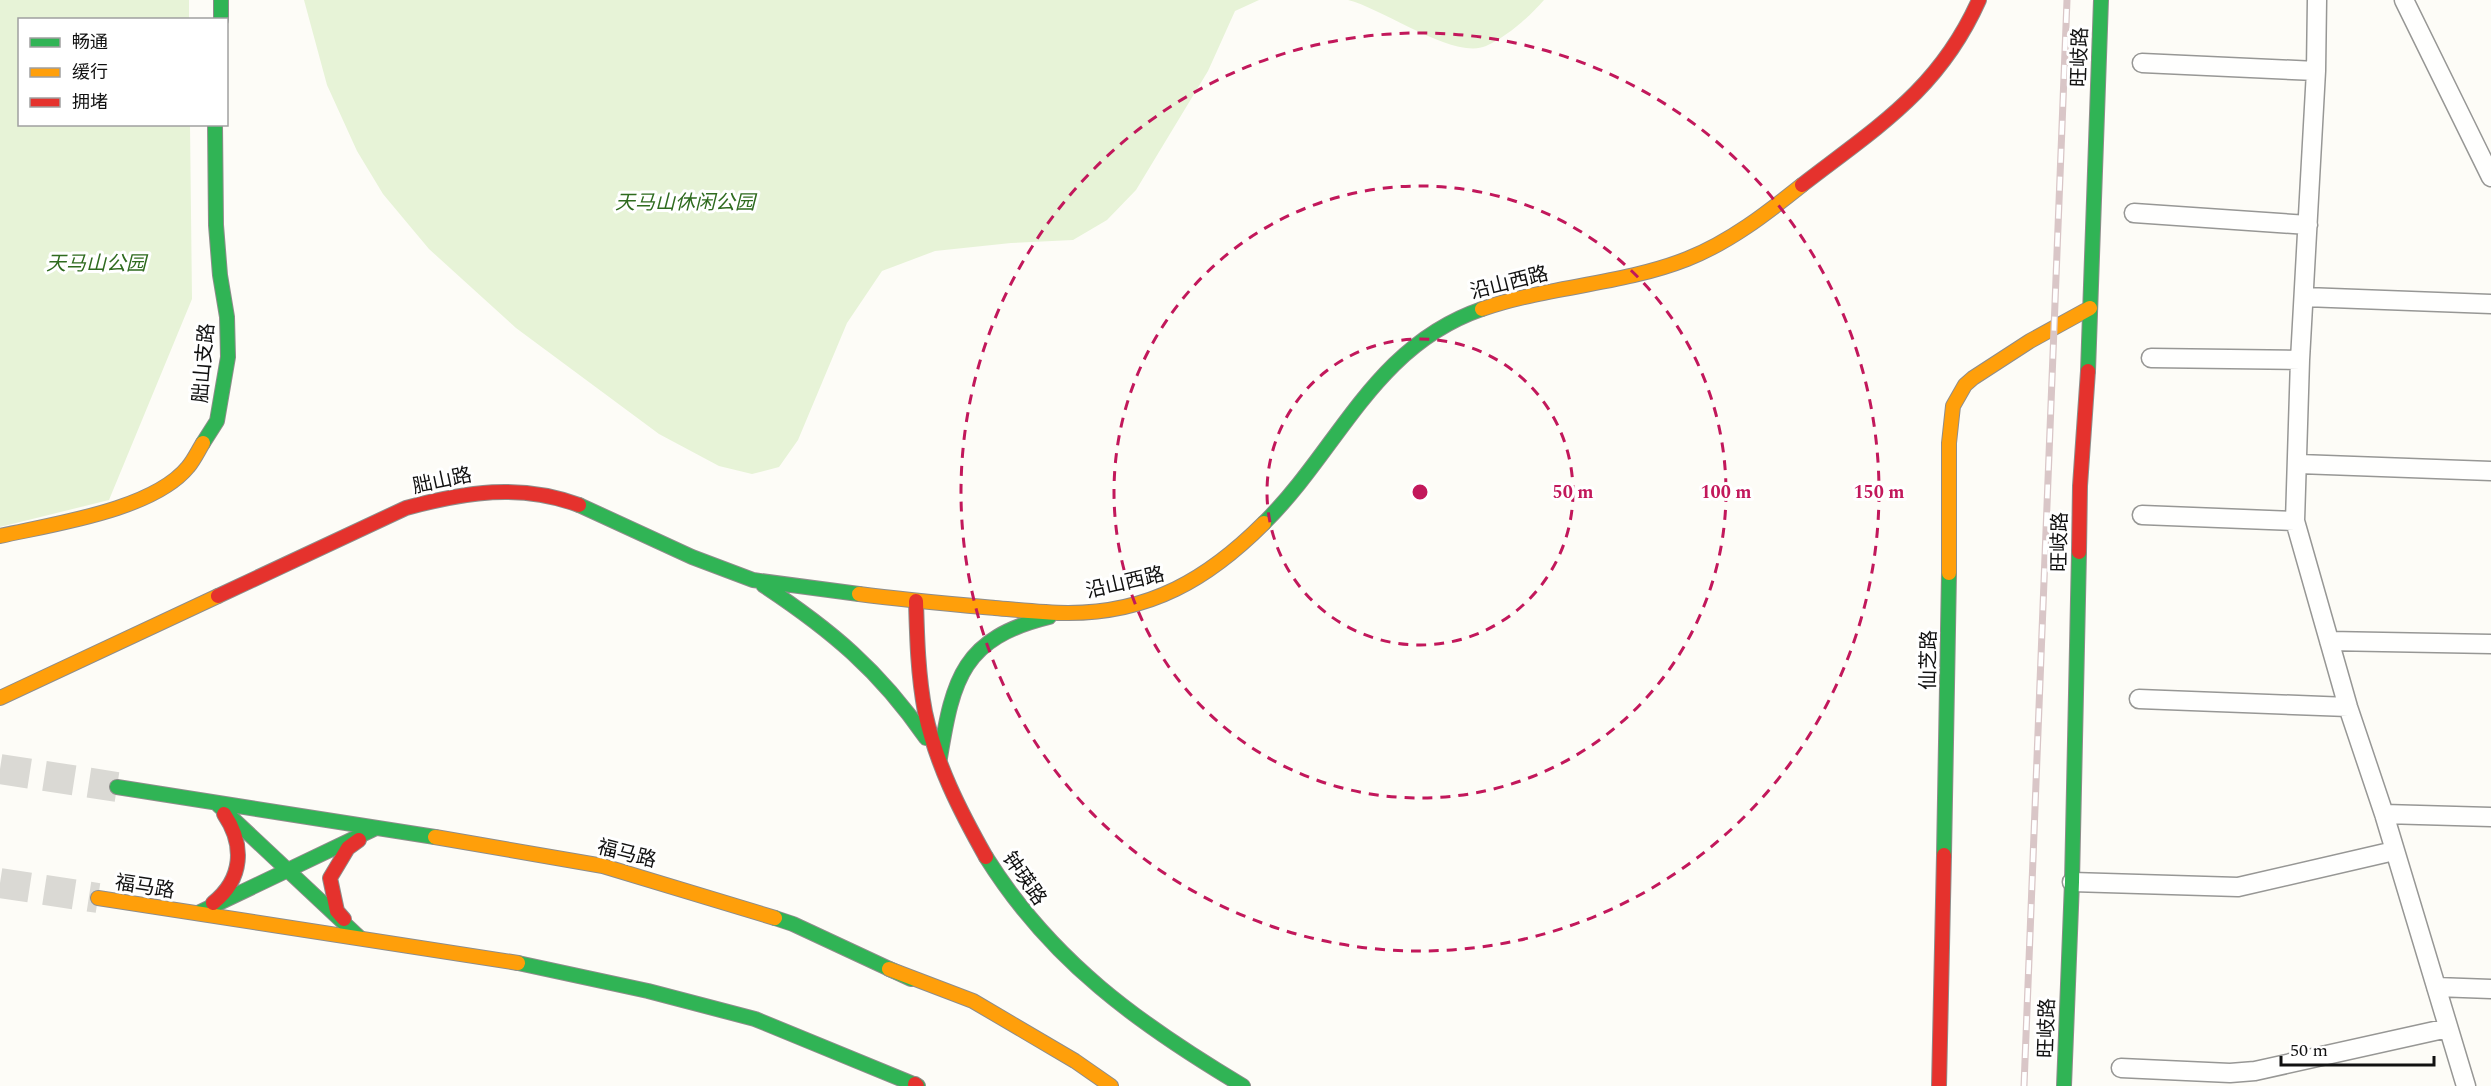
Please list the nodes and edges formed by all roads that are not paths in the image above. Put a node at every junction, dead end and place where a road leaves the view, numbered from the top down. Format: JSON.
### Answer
{"nodes":[{"id":1,"x":221,"y":0,"type":"edge"},
{"id":2,"x":1979,"y":0,"type":"edge"},
{"id":3,"x":2101,"y":0,"type":"edge"},
{"id":4,"x":2317,"y":0,"type":"edge"},
{"id":5,"x":2404,"y":0,"type":"edge"},
{"id":6,"x":221,"y":18,"type":"edge"},
{"id":7,"x":2142,"y":63,"type":"dead end"},
{"id":8,"x":2316,"y":71,"type":"junction"},
{"id":9,"x":215,"y":126,"type":"edge"},
{"id":10,"x":2491,"y":177,"type":"edge"},
{"id":11,"x":2134,"y":213,"type":"dead end"},
{"id":12,"x":2308,"y":225,"type":"junction"},
{"id":13,"x":2305,"y":297,"type":"junction"},
{"id":14,"x":2491,"y":304,"type":"edge"},
{"id":15,"x":2090,"y":308,"type":"junction"},
{"id":16,"x":2151,"y":358,"type":"dead end"},
{"id":17,"x":2300,"y":360,"type":"junction"},
{"id":18,"x":2299,"y":464,"type":"junction"},
{"id":19,"x":2491,"y":471,"type":"edge"},
{"id":20,"x":2142,"y":515,"type":"dead end"},
{"id":21,"x":2295,"y":521,"type":"junction"},
{"id":22,"x":0,"y":536,"type":"edge"},
{"id":23,"x":757,"y":581,"type":"junction"},
{"id":24,"x":916,"y":601,"type":"junction"},
{"id":25,"x":1067,"y":612,"type":"junction"},
{"id":26,"x":2329,"y":641,"type":"junction"},
{"id":27,"x":2491,"y":644,"type":"edge"},
{"id":28,"x":0,"y":698,"type":"edge"},
{"id":29,"x":2139,"y":699,"type":"dead end"},
{"id":30,"x":2348,"y":707,"type":"junction"},
{"id":31,"x":939,"y":759,"type":"junction"},
{"id":32,"x":117,"y":787,"type":"tunnel mouth"},
{"id":33,"x":216,"y":802,"type":"junction"},
{"id":34,"x":2384,"y":814,"type":"junction"},
{"id":35,"x":2491,"y":817,"type":"edge"},
{"id":36,"x":376,"y":828,"type":"junction"},
{"id":37,"x":2394,"y":851,"type":"junction"},
{"id":38,"x":287,"y":871,"type":"junction"},
{"id":39,"x":2072,"y":882,"type":"junction"},
{"id":40,"x":98,"y":898,"type":"tunnel mouth"},
{"id":41,"x":198,"y":913,"type":"junction"},
{"id":42,"x":360,"y":938,"type":"junction"},
{"id":43,"x":889,"y":969,"type":"junction"},
{"id":44,"x":2436,"y":987,"type":"junction"},
{"id":45,"x":2491,"y":989,"type":"edge"},
{"id":46,"x":2448,"y":1028,"type":"junction"},
{"id":47,"x":2121,"y":1068,"type":"dead end"},
{"id":48,"x":1067,"y":1073,"type":"dead end"},
{"id":49,"x":917,"y":1085,"type":"edge"},
{"id":50,"x":1111,"y":1086,"type":"edge"},
{"id":51,"x":1243,"y":1086,"type":"edge"},
{"id":52,"x":1939,"y":1086,"type":"edge"},
{"id":53,"x":2064,"y":1086,"type":"edge"},
{"id":54,"x":2466,"y":1086,"type":"edge"}],
"edges":[{"from":1,"to":6,"type":"main road"},
{"from":2,"to":25,"type":"main road","name":"沿山西路"},
{"from":3,"to":15,"type":"main road","name":"旺岐路"},
{"from":4,"to":8,"type":"street"},
{"from":5,"to":10,"type":"street"},
{"from":7,"to":8,"type":"street"},
{"from":8,"to":12,"type":"street"},
{"from":9,"to":22,"type":"main road","name":"胐山支路"},
{"from":11,"to":12,"type":"street"},
{"from":12,"to":13,"type":"street"},
{"from":13,"to":14,"type":"street"},
{"from":13,"to":17,"type":"street"},
{"from":15,"to":39,"type":"main road","name":"旺岐路"},
{"from":15,"to":52,"type":"main road","name":"仙芝路"},
{"from":16,"to":17,"type":"street"},
{"from":17,"to":18,"type":"street"},
{"from":18,"to":19,"type":"street"},
{"from":18,"to":21,"type":"street"},
{"from":20,"to":21,"type":"street"},
{"from":21,"to":26,"type":"street"},
{"from":23,"to":24,"type":"main road","name":"胐山路"},
{"from":23,"to":28,"type":"main road","name":"胐山路"},
{"from":23,"to":31,"type":"main road"},
{"from":24,"to":25,"type":"main road","name":"沿山西路"},
{"from":24,"to":31,"type":"main road","name":"钟瑛路"},
{"from":25,"to":31,"type":"main road"},
{"from":26,"to":27,"type":"street"},
{"from":26,"to":30,"type":"street"},
{"from":29,"to":30,"type":"street"},
{"from":30,"to":34,"type":"street"},
{"from":31,"to":51,"type":"main road","name":"钟瑛路"},
{"from":32,"to":33,"type":"main road","name":"福马路"},
{"from":33,"to":36,"type":"main road","name":"福马路"},
{"from":33,"to":38,"type":"main road"},
{"from":33,"to":41,"type":"main road"},
{"from":34,"to":35,"type":"street"},
{"from":34,"to":37,"type":"street"},
{"from":36,"to":38,"type":"main road"},
{"from":36,"to":42,"type":"main road"},
{"from":36,"to":43,"type":"main road","name":"福马路"},
{"from":37,"to":39,"type":"street"},
{"from":37,"to":44,"type":"street"},
{"from":38,"to":41,"type":"main road"},
{"from":38,"to":42,"type":"main road"},
{"from":39,"to":53,"type":"main road","name":"旺岐路"},
{"from":40,"to":41,"type":"main road","name":"福马路"},
{"from":41,"to":42,"type":"main road","name":"福马路"},
{"from":42,"to":49,"type":"main road","name":"福马路"},
{"from":43,"to":48,"type":"main road","name":"福马路"},
{"from":43,"to":50,"type":"main road"},
{"from":44,"to":45,"type":"street"},
{"from":44,"to":46,"type":"street"},
{"from":46,"to":47,"type":"street"},
{"from":46,"to":54,"type":"street"}]}
